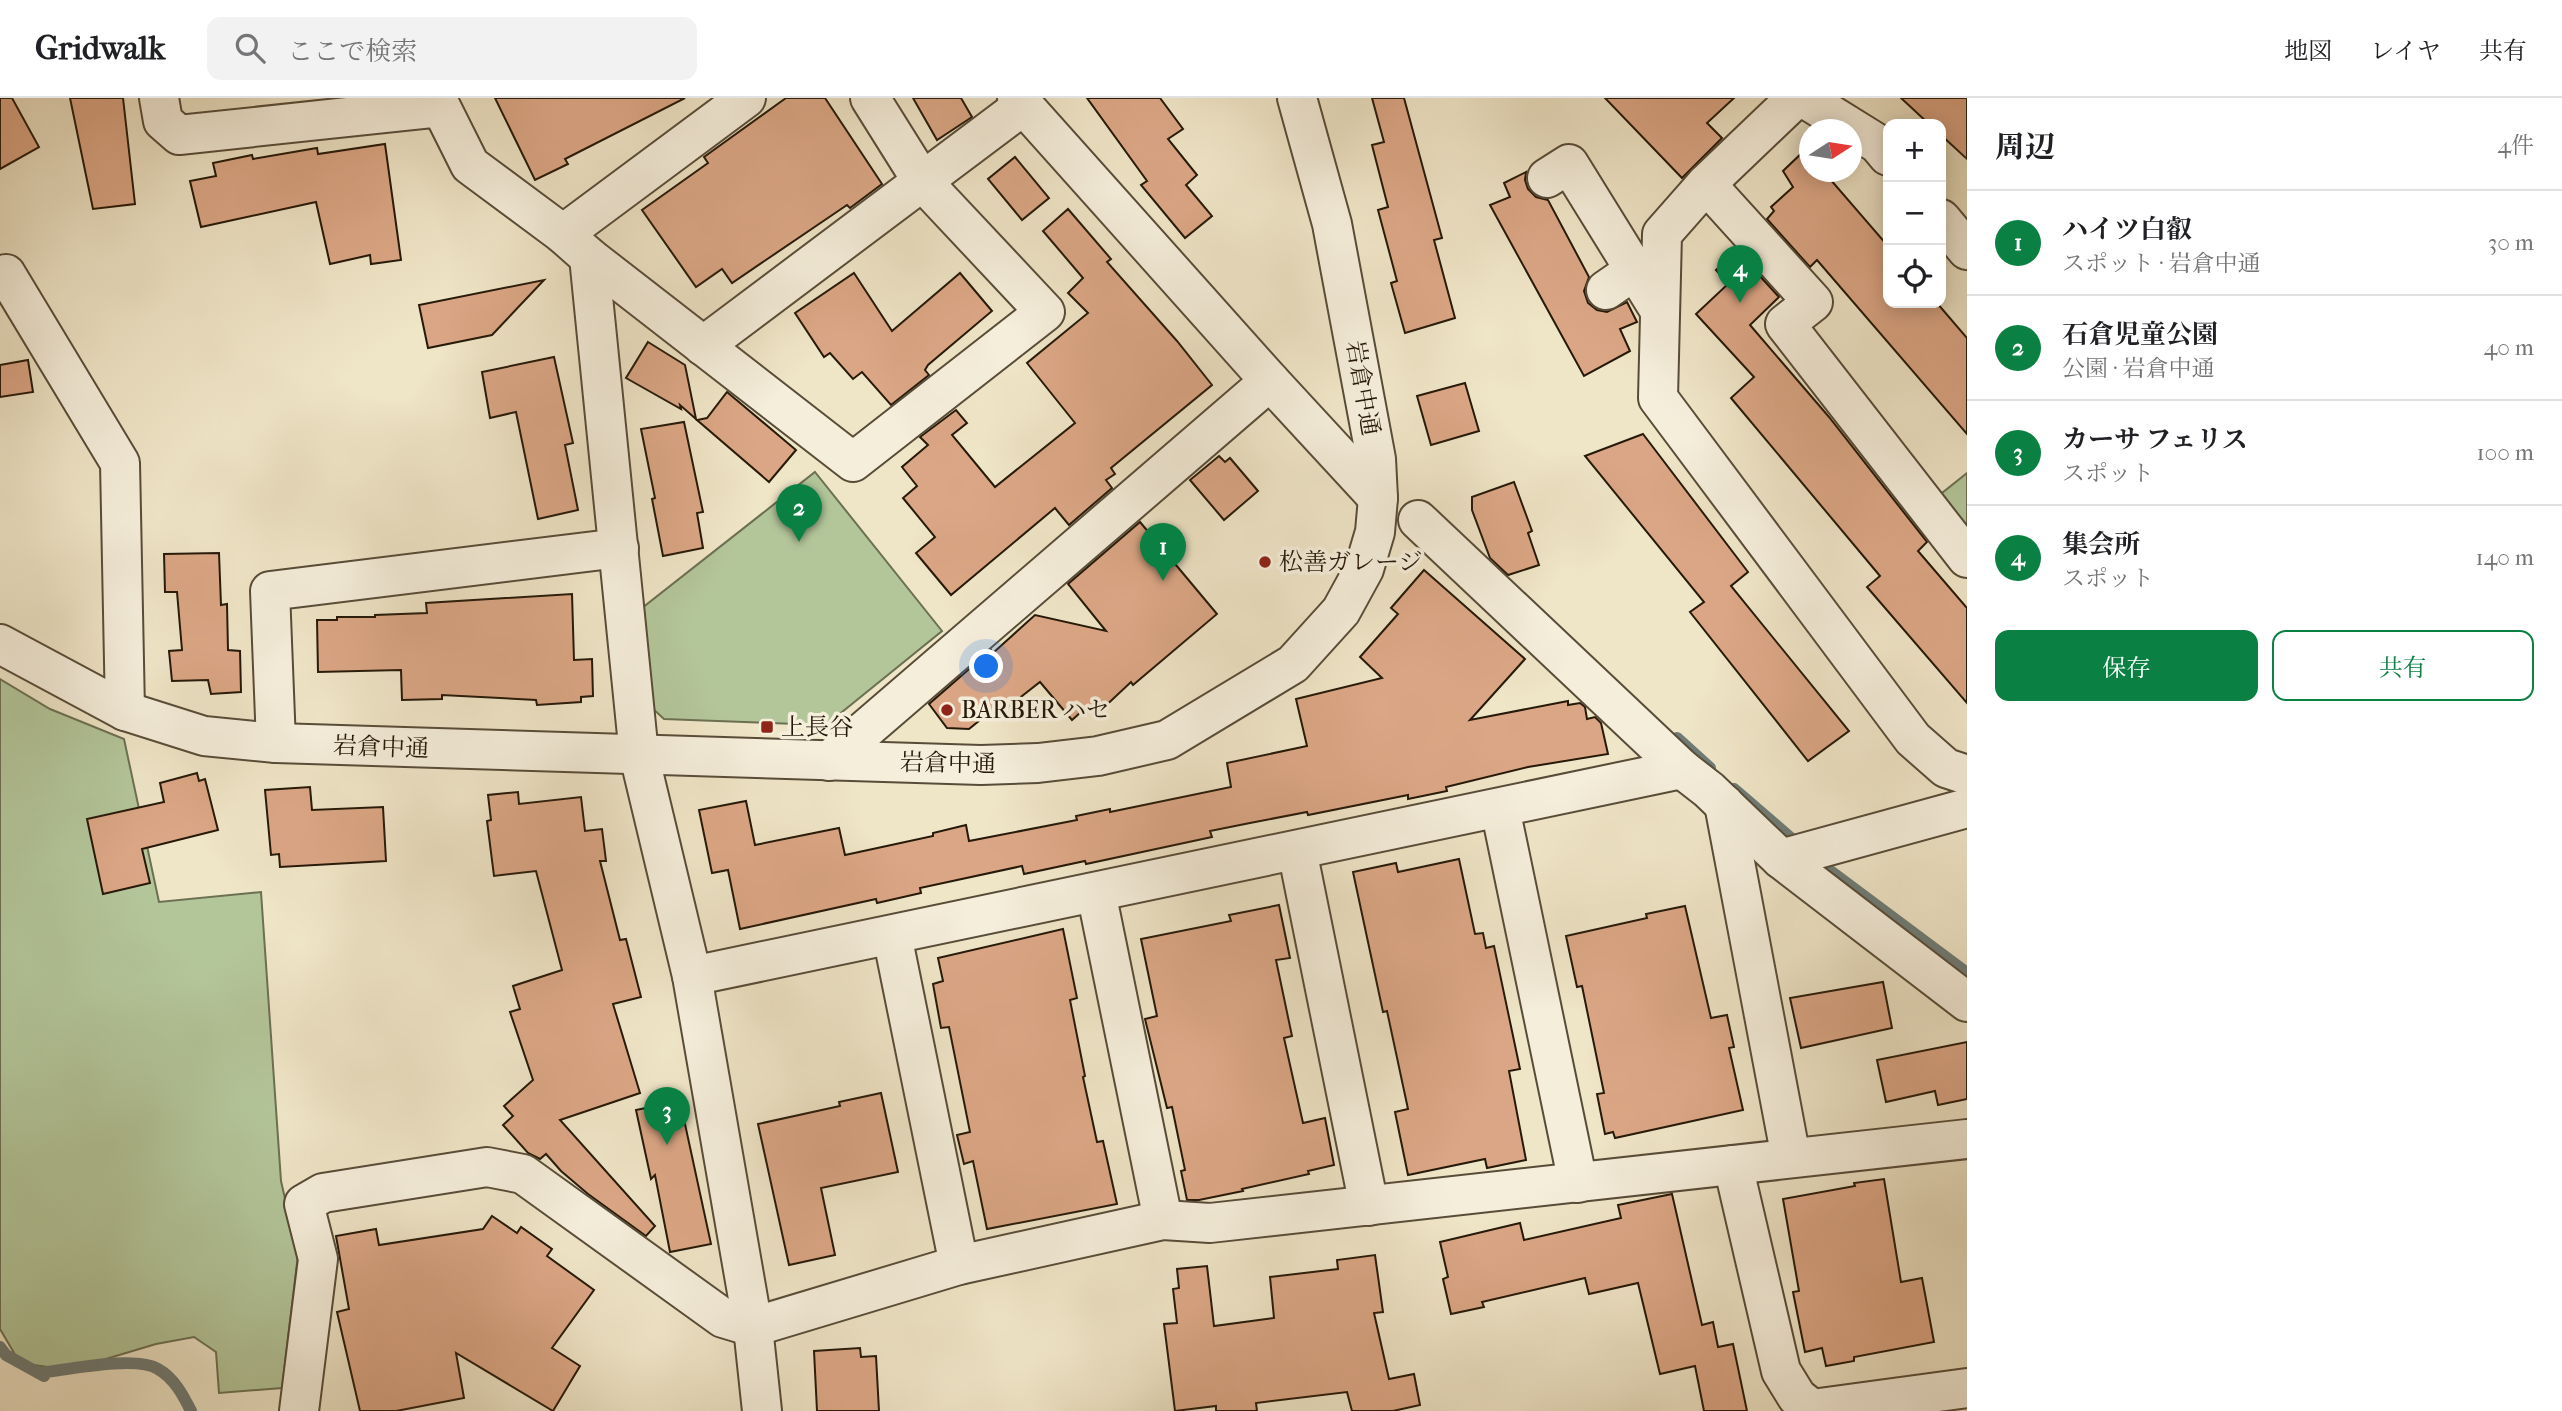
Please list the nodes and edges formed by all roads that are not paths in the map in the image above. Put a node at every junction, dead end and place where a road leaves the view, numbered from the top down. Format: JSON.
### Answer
{"nodes":[{"id":1,"x":159,"y":98,"type":"edge"},
{"id":2,"x":746,"y":98,"type":"edge"},
{"id":3,"x":870,"y":98,"type":"edge"},
{"id":4,"x":1297,"y":98,"type":"edge"},
{"id":5,"x":1796,"y":98,"type":"edge"},
{"id":6,"x":1804,"y":98,"type":"edge"},
{"id":7,"x":1020,"y":101,"type":"edge"},
{"id":8,"x":441,"y":102,"type":"edge"},
{"id":9,"x":1883,"y":150,"type":"edge"},
{"id":10,"x":1547,"y":178,"type":"dead end"},
{"id":11,"x":922,"y":181,"type":"junction"},
{"id":12,"x":1706,"y":184,"type":"junction"},
{"id":13,"x":1946,"y":225,"type":"edge"},
{"id":14,"x":576,"y":246,"type":"junction"},
{"id":15,"x":1967,"y":250,"type":"edge"},
{"id":16,"x":0,"y":278,"type":"edge"},
{"id":17,"x":1660,"y":311,"type":"junction"},
{"id":18,"x":703,"y":346,"type":"junction"},
{"id":19,"x":1270,"y":381,"type":"junction"},
{"id":20,"x":1378,"y":498,"type":"junction"},
{"id":21,"x":1418,"y":520,"type":"dead end"},
{"id":22,"x":618,"y":548,"type":"junction"},
{"id":23,"x":1967,"y":558,"type":"edge"},
{"id":24,"x":0,"y":644,"type":"edge"},
{"id":25,"x":125,"y":711,"type":"junction"},
{"id":26,"x":276,"y":743,"type":"junction"},
{"id":27,"x":639,"y":755,"type":"junction"},
{"id":28,"x":829,"y":761,"type":"junction"},
{"id":29,"x":1682,"y":769,"type":"junction"},
{"id":30,"x":1967,"y":775,"type":"edge"},
{"id":31,"x":1724,"y":804,"type":"junction"},
{"id":32,"x":1500,"y":808,"type":"junction"},
{"id":33,"x":1967,"y":808,"type":"edge"},
{"id":34,"x":1297,"y":850,"type":"junction"},
{"id":35,"x":1797,"y":854,"type":"junction"},
{"id":36,"x":1096,"y":892,"type":"junction"},
{"id":37,"x":892,"y":935,"type":"junction"},
{"id":38,"x":692,"y":976,"type":"junction"},
{"id":39,"x":1967,"y":1002,"type":"edge"},
{"id":40,"x":1967,"y":1139,"type":"edge"},
{"id":41,"x":1791,"y":1158,"type":"junction"},
{"id":42,"x":1733,"y":1165,"type":"junction"},
{"id":43,"x":1578,"y":1182,"type":"junction"},
{"id":44,"x":1369,"y":1206,"type":"junction"},
{"id":45,"x":1163,"y":1220,"type":"junction"},
{"id":46,"x":959,"y":1265,"type":"junction"},
{"id":47,"x":753,"y":1326,"type":"junction"},
{"id":48,"x":1967,"y":1388,"type":"edge"},
{"id":49,"x":299,"y":1411,"type":"edge"},
{"id":50,"x":762,"y":1411,"type":"edge"}],
"edges":[{"from":1,"to":8,"type":"street"},
{"from":2,"to":14,"type":"street"},
{"from":3,"to":11,"type":"street"},
{"from":4,"to":20,"type":"street","name":"岩倉中通"},
{"from":5,"to":12,"type":"street"},
{"from":6,"to":9,"type":"street"},
{"from":7,"to":11,"type":"street"},
{"from":7,"to":19,"type":"street"},
{"from":8,"to":14,"type":"street"},
{"from":10,"to":17,"type":"street"},
{"from":11,"to":18,"type":"street"},
{"from":11,"to":18,"type":"street"},
{"from":12,"to":17,"type":"street"},
{"from":12,"to":23,"type":"street"},
{"from":13,"to":15,"type":"street"},
{"from":14,"to":18,"type":"street"},
{"from":14,"to":22,"type":"street"},
{"from":16,"to":25,"type":"street"},
{"from":17,"to":30,"type":"street"},
{"from":19,"to":20,"type":"street"},
{"from":19,"to":28,"type":"street"},
{"from":20,"to":28,"type":"street","name":"岩倉中通"},
{"from":21,"to":29,"type":"street"},
{"from":22,"to":26,"type":"street"},
{"from":22,"to":27,"type":"street"},
{"from":24,"to":25,"type":"street","name":"岩倉中通"},
{"from":25,"to":26,"type":"street","name":"岩倉中通"},
{"from":26,"to":27,"type":"street","name":"岩倉中通"},
{"from":27,"to":28,"type":"street","name":"岩倉中通"},
{"from":27,"to":38,"type":"street"},
{"from":29,"to":31,"type":"street"},
{"from":29,"to":32,"type":"street"},
{"from":31,"to":35,"type":"street"},
{"from":31,"to":41,"type":"street"},
{"from":32,"to":34,"type":"street"},
{"from":32,"to":43,"type":"street"},
{"from":33,"to":35,"type":"street"},
{"from":34,"to":36,"type":"street"},
{"from":34,"to":44,"type":"street"},
{"from":35,"to":39,"type":"street"},
{"from":36,"to":37,"type":"street"},
{"from":36,"to":45,"type":"street"},
{"from":37,"to":38,"type":"street"},
{"from":37,"to":46,"type":"street"},
{"from":38,"to":47,"type":"street"},
{"from":40,"to":41,"type":"street"},
{"from":41,"to":42,"type":"street"},
{"from":42,"to":43,"type":"street"},
{"from":42,"to":48,"type":"street"},
{"from":43,"to":44,"type":"street"},
{"from":44,"to":45,"type":"street"},
{"from":45,"to":46,"type":"street"},
{"from":46,"to":47,"type":"street"},
{"from":47,"to":49,"type":"street"},
{"from":47,"to":50,"type":"street"}]}
